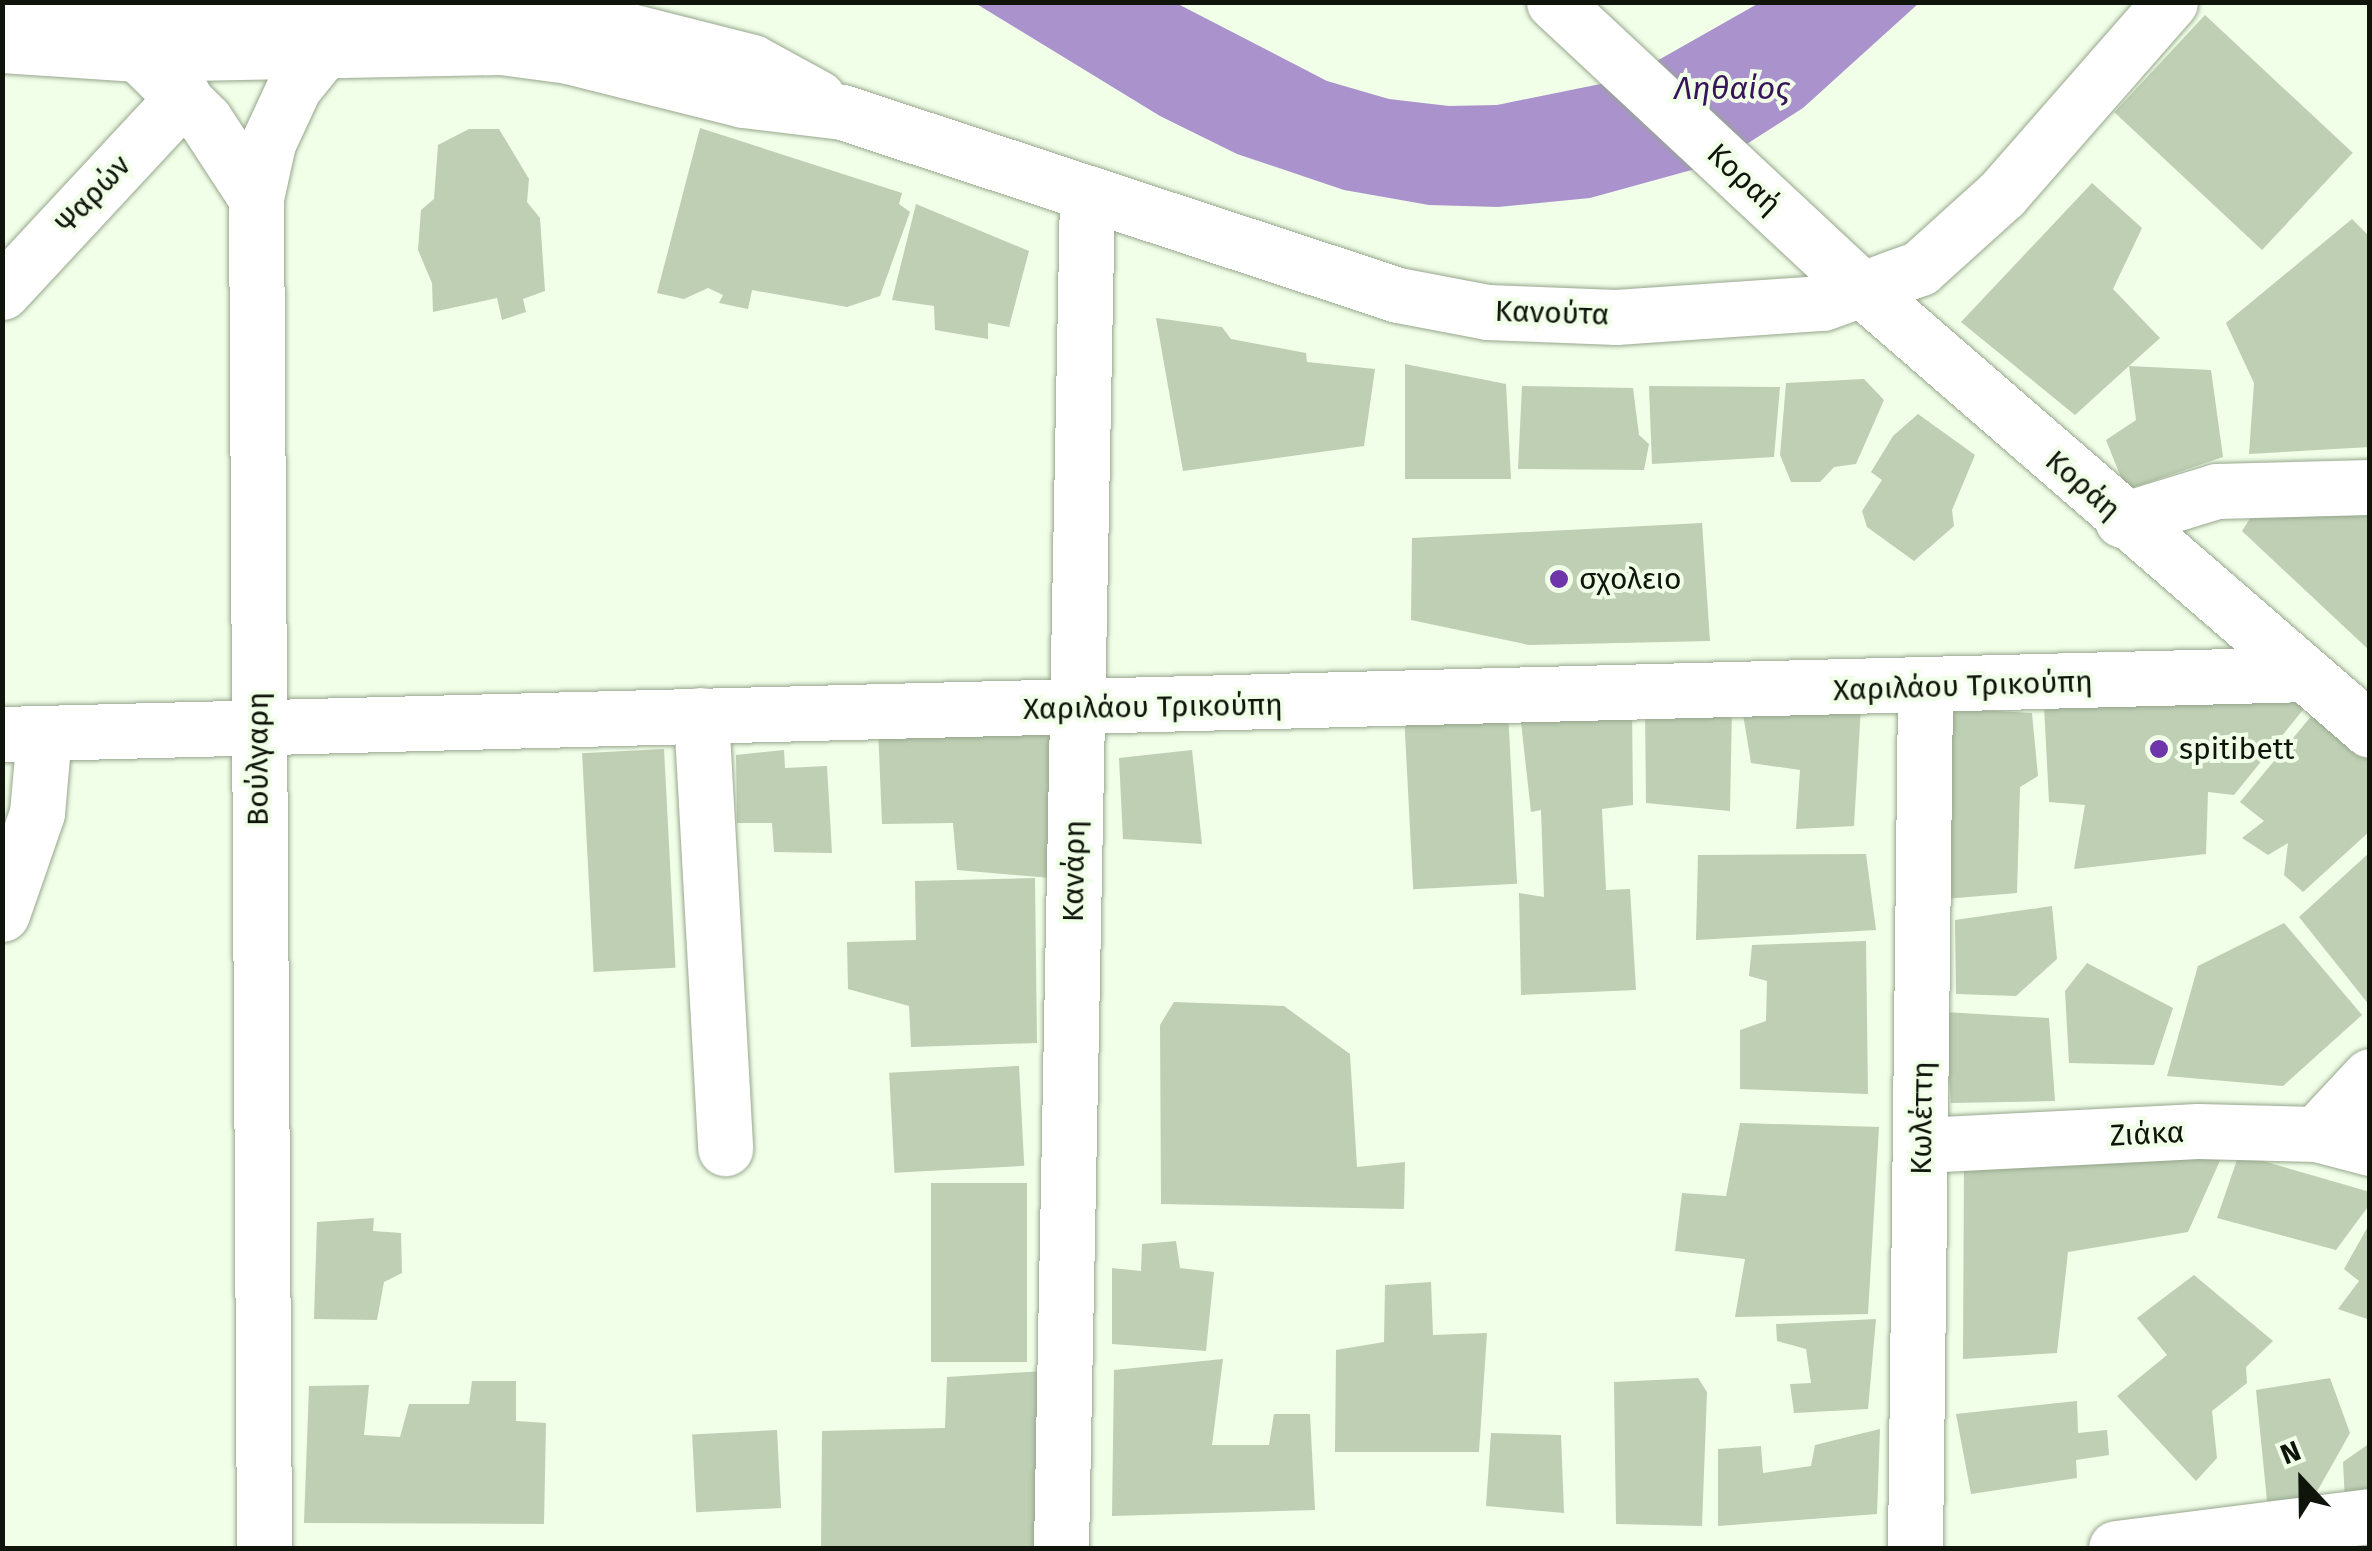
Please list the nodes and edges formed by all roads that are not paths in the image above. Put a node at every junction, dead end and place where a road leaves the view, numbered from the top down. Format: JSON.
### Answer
{"nodes":[{"id":1,"x":7,"y":2,"type":"edge"},
{"id":2,"x":1554,"y":2,"type":"edge"},
{"id":3,"x":2170,"y":2,"type":"edge"},
{"id":4,"x":364,"y":4,"type":"edge"},
{"id":5,"x":588,"y":11,"type":"edge"},
{"id":6,"x":2,"y":46,"type":"edge"},
{"id":7,"x":321,"y":52,"type":"junction"},
{"id":8,"x":138,"y":54,"type":"junction"},
{"id":9,"x":184,"y":96,"type":"junction"},
{"id":10,"x":842,"y":112,"type":"junction"},
{"id":11,"x":1087,"y":194,"type":"junction"},
{"id":12,"x":256,"y":198,"type":"junction"},
{"id":13,"x":1792,"y":225,"type":"joint"},
{"id":14,"x":2,"y":292,"type":"edge"},
{"id":15,"x":1865,"y":292,"type":"junction"},
{"id":16,"x":2370,"y":487,"type":"edge"},
{"id":17,"x":2122,"y":520,"type":"junction"},
{"id":18,"x":2304,"y":674,"type":"junction"},
{"id":19,"x":1924,"y":688,"type":"junction"},
{"id":20,"x":1076,"y":709,"type":"junction"},
{"id":21,"x":700,"y":715,"type":"junction"},
{"id":22,"x":258,"y":730,"type":"junction"},
{"id":23,"x":2370,"y":730,"type":"edge"},
{"id":24,"x":23,"y":734,"type":"edge"},
{"id":25,"x":2,"y":914,"type":"edge"},
{"id":26,"x":2370,"y":1076,"type":"edge"},
{"id":27,"x":2316,"y":1134,"type":"junction"},
{"id":28,"x":1922,"y":1145,"type":"junction"},
{"id":29,"x":725,"y":1148,"type":"dead end"},
{"id":30,"x":2370,"y":1148,"type":"edge"},
{"id":31,"x":2370,"y":1516,"type":"edge"},
{"id":32,"x":264,"y":1548,"type":"edge"},
{"id":33,"x":1060,"y":1548,"type":"edge"},
{"id":34,"x":1915,"y":1548,"type":"edge"},
{"id":35,"x":2116,"y":1548,"type":"edge"}],
"edges":[{"from":1,"to":4,"type":"street"},
{"from":2,"to":13,"type":"street","name":"Κοραή"},
{"from":3,"to":15,"type":"street","name":"Κανούτα"},
{"from":4,"to":5,"type":"street"},
{"from":4,"to":7,"type":"street","name":"Βούλγαρη"},
{"from":5,"to":10,"type":"street"},
{"from":6,"to":8,"type":"street"},
{"from":7,"to":8,"type":"street"},
{"from":7,"to":10,"type":"street"},
{"from":7,"to":12,"type":"street","name":"Βούλγαρη"},
{"from":8,"to":9,"type":"street"},
{"from":9,"to":12,"type":"street"},
{"from":9,"to":14,"type":"street","name":"Ψαρών"},
{"from":10,"to":11,"type":"street","name":"Κανούτα"},
{"from":11,"to":15,"type":"street","name":"Κανούτα"},
{"from":11,"to":20,"type":"street","name":"Κανάρη"},
{"from":12,"to":22,"type":"street","name":"Βούλγαρη"},
{"from":13,"to":15,"type":"street","name":"Κοράη"},
{"from":15,"to":17,"type":"street","name":"Κοράη"},
{"from":16,"to":17,"type":"street"},
{"from":17,"to":18,"type":"street","name":"Κοράη"},
{"from":18,"to":19,"type":"street","name":"Χαριλάου Τρικούπη"},
{"from":18,"to":23,"type":"street","name":"Κοράη"},
{"from":19,"to":20,"type":"street","name":"Χαριλάου Τρικούπη"},
{"from":19,"to":28,"type":"street","name":"Κωλέττη"},
{"from":20,"to":21,"type":"street","name":"Χαριλάου Τρικούπη"},
{"from":20,"to":33,"type":"street","name":"Κανάρη"},
{"from":21,"to":22,"type":"street","name":"Χαριλάου Τρικούπη"},
{"from":21,"to":29,"type":"street"},
{"from":22,"to":24,"type":"street","name":"Χαριλάου Τρικούπη"},
{"from":22,"to":32,"type":"street","name":"Βούλγαρη"},
{"from":24,"to":25,"type":"street"},
{"from":26,"to":27,"type":"street"},
{"from":27,"to":28,"type":"street","name":"Ζιάκα"},
{"from":27,"to":30,"type":"street","name":"Ζιάκα"},
{"from":28,"to":34,"type":"street","name":"Κωλέττη"},
{"from":31,"to":35,"type":"street"}]}
